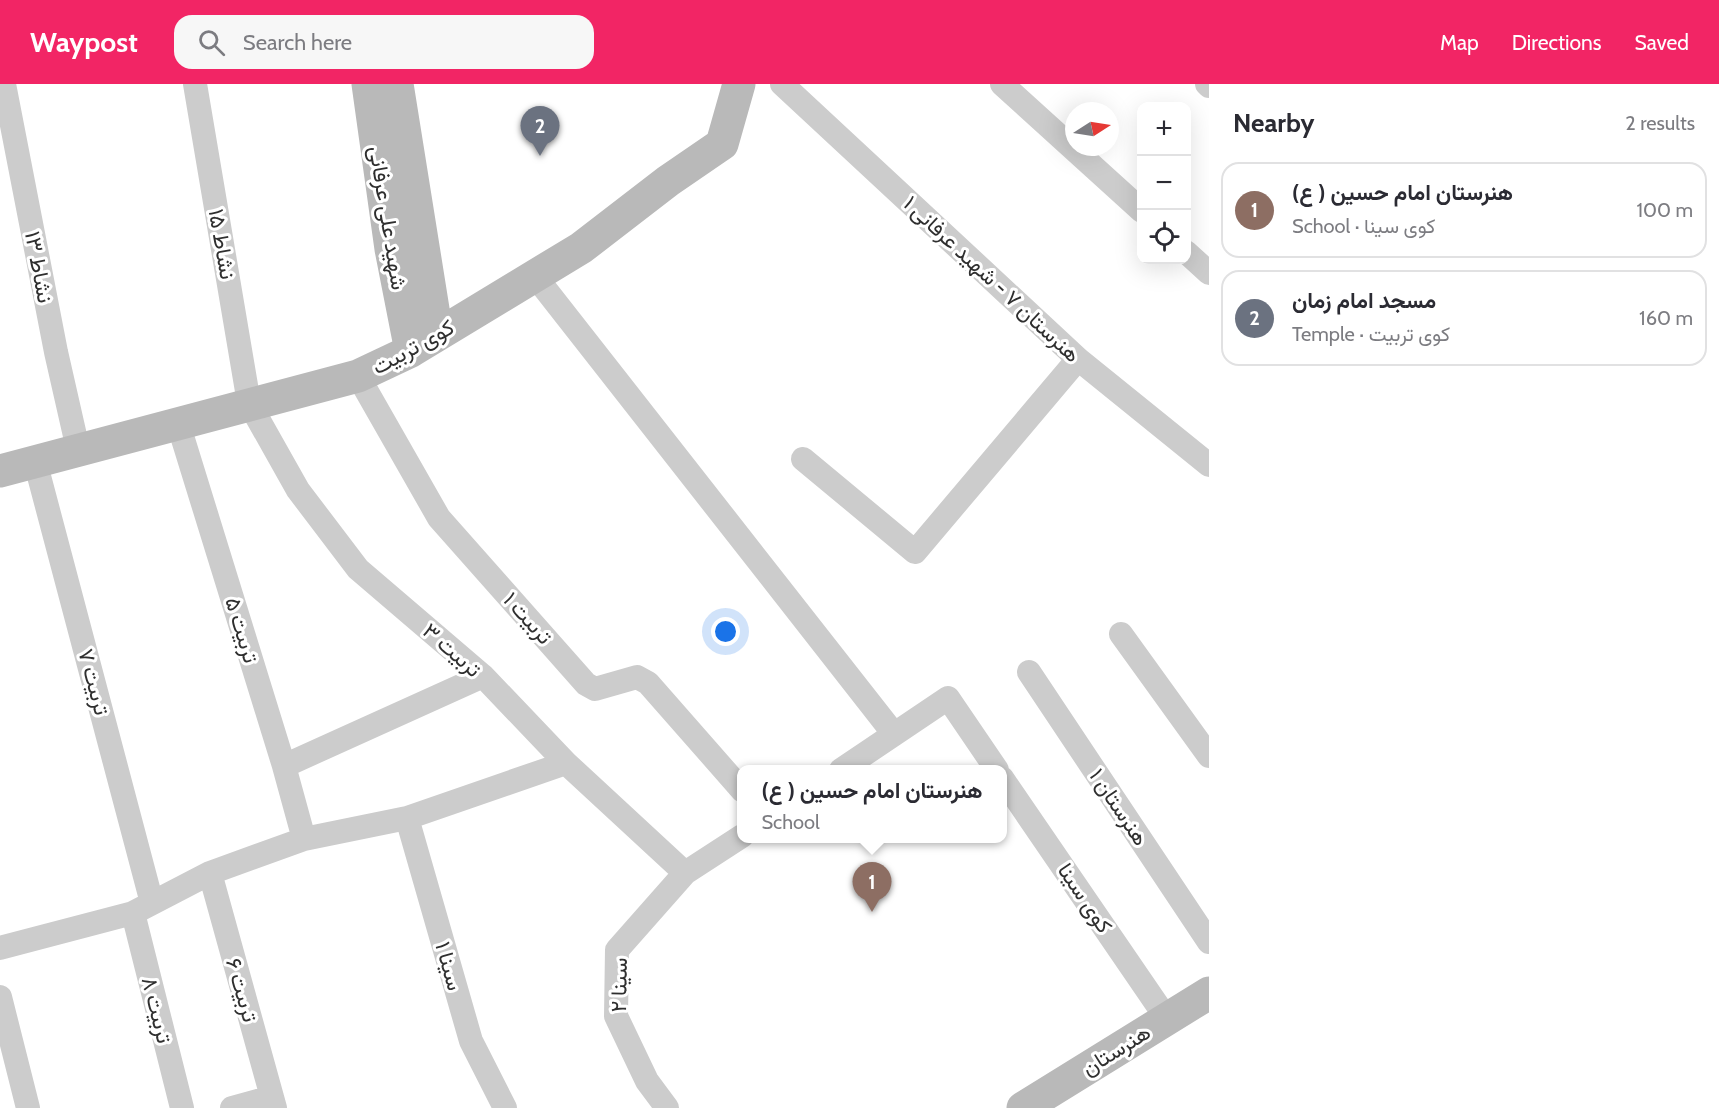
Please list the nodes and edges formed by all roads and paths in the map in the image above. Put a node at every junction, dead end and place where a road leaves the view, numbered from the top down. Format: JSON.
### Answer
{"nodes":[{"id":1,"x":4,"y":84,"type":"edge"},
{"id":2,"x":195,"y":84,"type":"edge"},
{"id":3,"x":368,"y":84,"type":"edge"},
{"id":4,"x":397,"y":84,"type":"edge"},
{"id":5,"x":739,"y":84,"type":"edge"},
{"id":6,"x":782,"y":84,"type":"edge"},
{"id":7,"x":1002,"y":84,"type":"edge"},
{"id":8,"x":1141,"y":210,"type":"edge"},
{"id":9,"x":1191,"y":257,"type":"edge"},
{"id":10,"x":1209,"y":273,"type":"edge"},
{"id":11,"x":535,"y":276,"type":"junction"},
{"id":12,"x":424,"y":343,"type":"junction"},
{"id":13,"x":1078,"y":359,"type":"junction"},
{"id":14,"x":358,"y":376,"type":"junction"},
{"id":15,"x":249,"y":404,"type":"junction"},
{"id":16,"x":178,"y":423,"type":"junction"},
{"id":17,"x":78,"y":449,"type":"junction"},
{"id":18,"x":802,"y":459,"type":"dead end"},
{"id":19,"x":35,"y":461,"type":"junction"},
{"id":20,"x":1209,"y":465,"type":"edge"},
{"id":21,"x":0,"y":471,"type":"edge"},
{"id":22,"x":1121,"y":634,"type":"dead end"},
{"id":23,"x":1029,"y":672,"type":"dead end"},
{"id":24,"x":483,"y":676,"type":"junction"},
{"id":25,"x":894,"y":734,"type":"junction"},
{"id":26,"x":1209,"y":756,"type":"edge"},
{"id":27,"x":566,"y":764,"type":"junction"},
{"id":28,"x":848,"y":765,"type":"edge"},
{"id":29,"x":994,"y":765,"type":"edge"},
{"id":30,"x":284,"y":766,"type":"junction"},
{"id":31,"x":737,"y":785,"type":"edge"},
{"id":32,"x":1007,"y":785,"type":"edge"},
{"id":33,"x":407,"y":818,"type":"junction"},
{"id":34,"x":304,"y":839,"type":"junction"},
{"id":35,"x":737,"y":839,"type":"edge"},
{"id":36,"x":210,"y":873,"type":"junction"},
{"id":37,"x":685,"y":873,"type":"junction"},
{"id":38,"x":143,"y":908,"type":"junction"},
{"id":39,"x":1209,"y":942,"type":"edge"},
{"id":40,"x":0,"y":948,"type":"edge"},
{"id":41,"x":1209,"y":993,"type":"edge"},
{"id":42,"x":0,"y":997,"type":"edge"},
{"id":43,"x":1167,"y":1019,"type":"junction"},
{"id":44,"x":273,"y":1103,"type":"edge"},
{"id":45,"x":28,"y":1108,"type":"edge"},
{"id":46,"x":182,"y":1108,"type":"edge"},
{"id":47,"x":231,"y":1108,"type":"edge"},
{"id":48,"x":505,"y":1108,"type":"edge"},
{"id":49,"x":667,"y":1108,"type":"edge"},
{"id":50,"x":1023,"y":1108,"type":"edge"}],
"edges":[{"from":1,"to":17,"type":"street","name":"نشاط ۱۳"},
{"from":2,"to":15,"type":"street","name":"نشاط ۱۵"},
{"from":3,"to":12,"type":"street","name":"شهید علی عرفانی"},
{"from":4,"to":12,"type":"street","name":"شهید علی عرفانی"},
{"from":5,"to":11,"type":"street","name":"کوی تربیت"},
{"from":6,"to":13,"type":"street","name":"هنرستان ۷ - شهید عرفانی ۱"},
{"from":7,"to":8,"type":"street"},
{"from":9,"to":10,"type":"street"},
{"from":11,"to":12,"type":"street","name":"کوی تربیت"},
{"from":11,"to":25,"type":"street"},
{"from":12,"to":14,"type":"street","name":"کوی تربیت"},
{"from":13,"to":18,"type":"street"},
{"from":13,"to":20,"type":"street","name":"هنرستان ۷ - شهید عرفانی ۱"},
{"from":14,"to":15,"type":"street","name":"کوی تربیت"},
{"from":14,"to":31,"type":"street","name":"تربیت ۱"},
{"from":15,"to":16,"type":"street","name":"کوی تربیت"},
{"from":15,"to":24,"type":"street","name":"تربیت ۳"},
{"from":16,"to":17,"type":"street","name":"کوی تربیت"},
{"from":16,"to":30,"type":"street","name":"تربیت ۵"},
{"from":17,"to":19,"type":"street","name":"کوی تربیت"},
{"from":19,"to":21,"type":"street","name":"کوی تربیت"},
{"from":19,"to":38,"type":"street","name":"تربیت ۷"},
{"from":22,"to":26,"type":"street"},
{"from":23,"to":39,"type":"street","name":"هنرستان ۱"},
{"from":24,"to":27,"type":"street","name":"تربیت ۳"},
{"from":24,"to":30,"type":"street"},
{"from":25,"to":28,"type":"street"},
{"from":25,"to":29,"type":"street"},
{"from":27,"to":33,"type":"street"},
{"from":27,"to":37,"type":"street","name":"تربیت ۳"},
{"from":30,"to":34,"type":"street","name":"تربیت ۵"},
{"from":32,"to":43,"type":"street","name":"کوی سینا"},
{"from":33,"to":34,"type":"street"},
{"from":33,"to":48,"type":"street","name":"سینا ۱"},
{"from":34,"to":36,"type":"street"},
{"from":35,"to":37,"type":"street"},
{"from":36,"to":38,"type":"street"},
{"from":36,"to":44,"type":"street","name":"تربیت ۶"},
{"from":37,"to":49,"type":"street","name":"سینا ۲"},
{"from":38,"to":40,"type":"street"},
{"from":38,"to":46,"type":"street","name":"تربیت ۸"},
{"from":41,"to":43,"type":"street","name":"هنرستان"},
{"from":42,"to":45,"type":"street"},
{"from":43,"to":50,"type":"street","name":"هنرستان"},
{"from":44,"to":47,"type":"street"}]}
